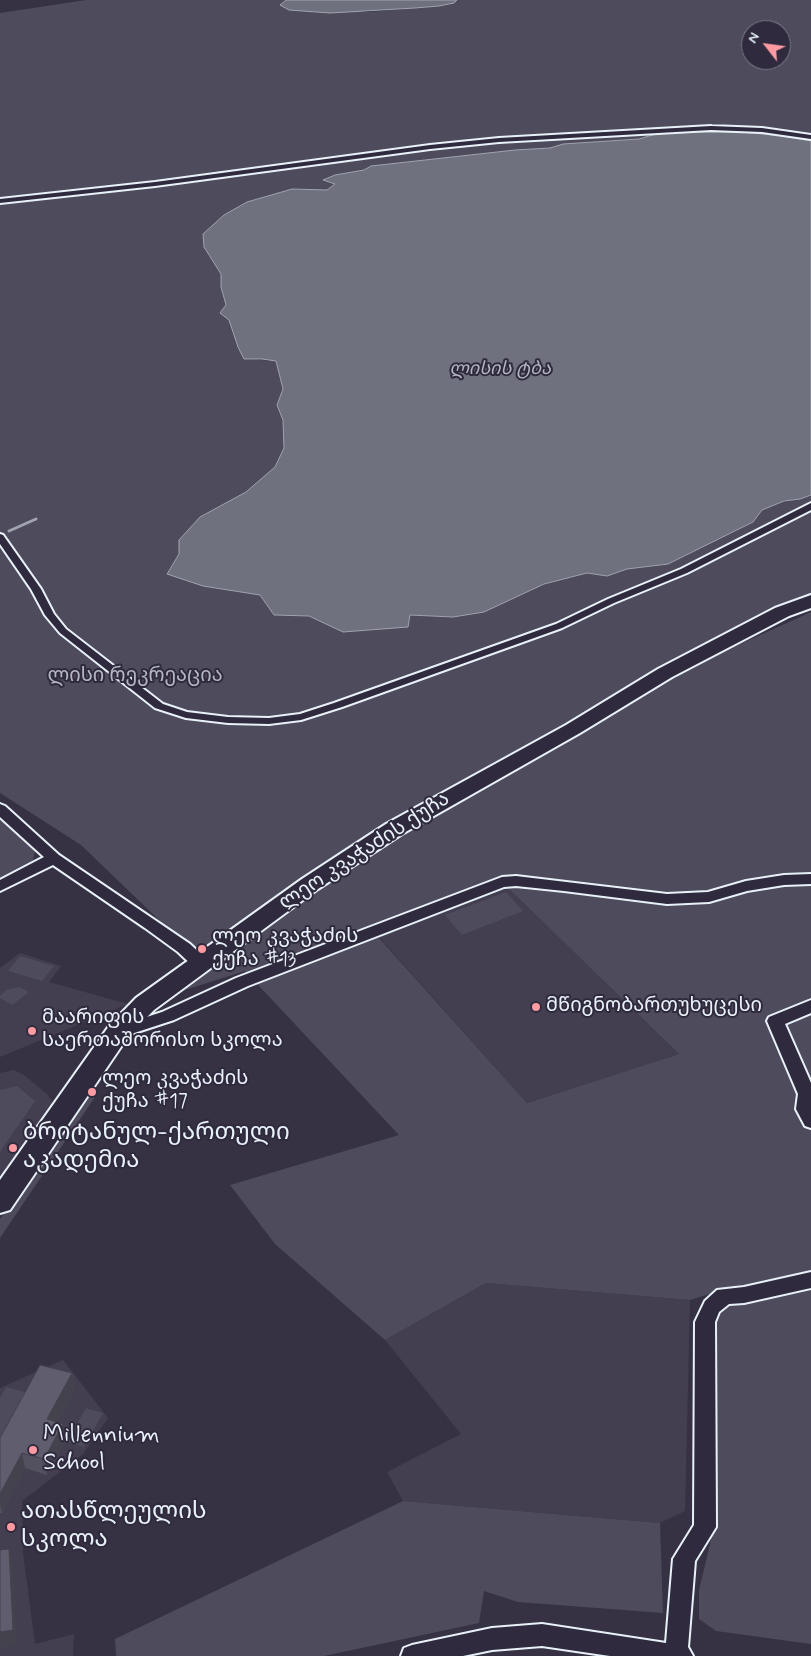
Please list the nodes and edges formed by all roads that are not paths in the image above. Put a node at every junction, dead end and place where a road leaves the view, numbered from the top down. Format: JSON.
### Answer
{"nodes":[{"id":1,"x":811,"y":137,"type":"edge"},
{"id":2,"x":0,"y":201,"type":"edge"},
{"id":3,"x":811,"y":506,"type":"edge"},
{"id":4,"x":0,"y":537,"type":"edge"},
{"id":5,"x":811,"y":601,"type":"edge"},
{"id":6,"x":0,"y":809,"type":"edge"},
{"id":7,"x":54,"y":858,"type":"junction"},
{"id":8,"x":811,"y":879,"type":"edge"},
{"id":9,"x":0,"y":886,"type":"edge"},
{"id":10,"x":201,"y":964,"type":"junction"},
{"id":11,"x":811,"y":1006,"type":"edge"},
{"id":12,"x":118,"y":1032,"type":"junction"},
{"id":13,"x":809,"y":1092,"type":"edge"},
{"id":14,"x":811,"y":1121,"type":"edge"},
{"id":15,"x":0,"y":1202,"type":"edge"},
{"id":16,"x":811,"y":1280,"type":"edge"},
{"id":17,"x":412,"y":1656,"type":"edge"},
{"id":18,"x":679,"y":1656,"type":"edge"}],
"edges":[{"from":1,"to":2,"type":"street"},
{"from":3,"to":4,"type":"street"},
{"from":5,"to":10,"type":"main road","name":"ლეო კვაჭაძის ქუჩა"},
{"from":6,"to":7,"type":"street"},
{"from":7,"to":9,"type":"street"},
{"from":7,"to":10,"type":"street"},
{"from":8,"to":12,"type":"street"},
{"from":10,"to":12,"type":"main road","name":"ლეო კვაჭაძის ქუჩა"},
{"from":11,"to":13,"type":"street"},
{"from":12,"to":15,"type":"main road","name":"ლეო კვაჭაძის ქუჩა"},
{"from":13,"to":14,"type":"street"},
{"from":16,"to":18,"type":"street"},
{"from":17,"to":18,"type":"street"}]}
